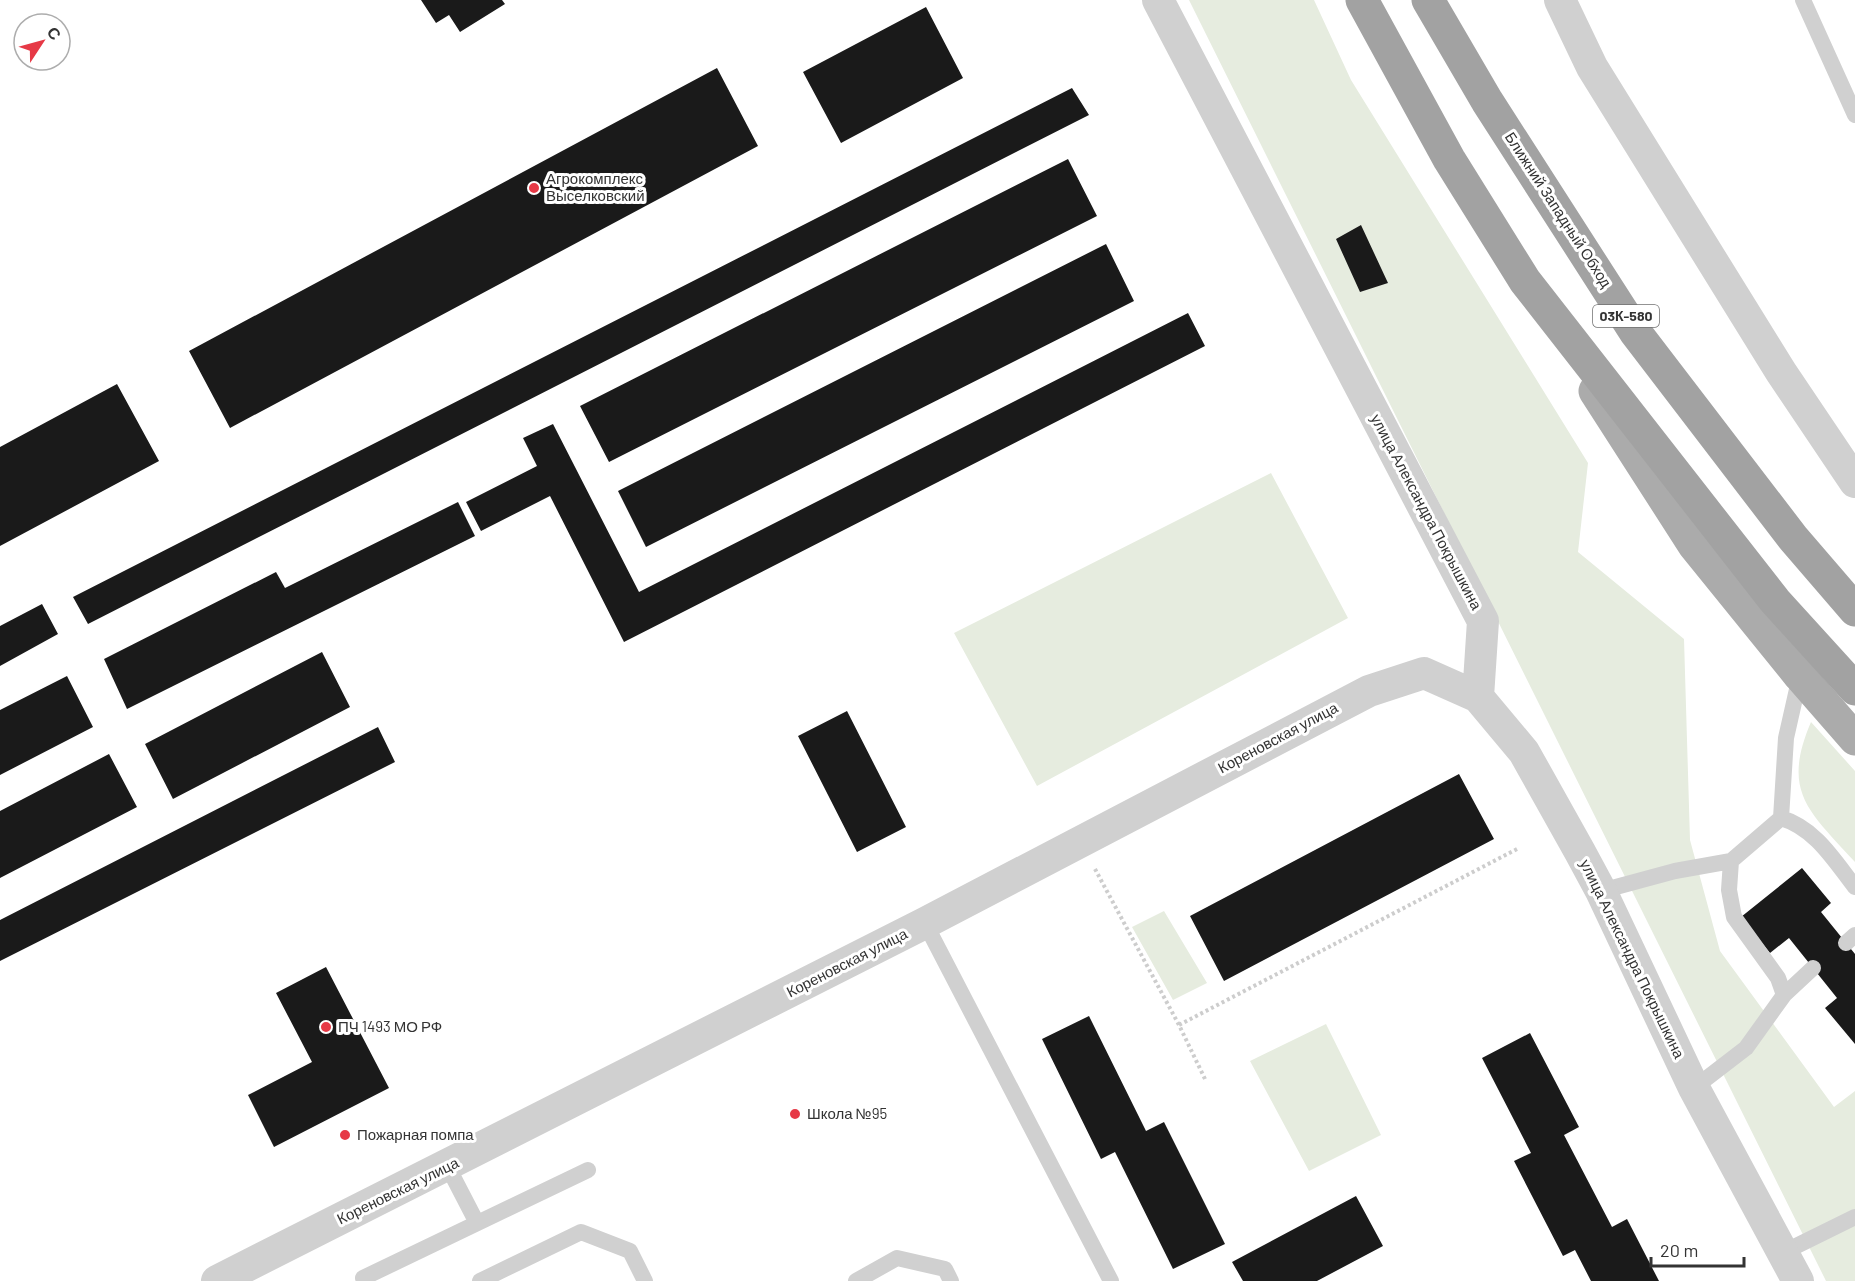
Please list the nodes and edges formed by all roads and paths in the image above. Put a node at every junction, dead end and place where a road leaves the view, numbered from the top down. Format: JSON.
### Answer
{"nodes":[{"id":1,"x":1158,"y":0,"type":"edge"},
{"id":2,"x":1362,"y":0,"type":"edge"},
{"id":3,"x":1428,"y":0,"type":"edge"},
{"id":4,"x":1560,"y":0,"type":"edge"},
{"id":5,"x":1803,"y":0,"type":"edge"},
{"id":6,"x":1855,"y":115,"type":"edge"},
{"id":7,"x":1525,"y":281,"type":"junction"},
{"id":8,"x":1855,"y":482,"type":"edge"},
{"id":9,"x":1855,"y":610,"type":"edge"},
{"id":10,"x":1800,"y":676,"type":"junction"},
{"id":11,"x":1855,"y":690,"type":"edge"},
{"id":12,"x":1478,"y":697,"type":"junction"},
{"id":13,"x":1855,"y":739,"type":"edge"},
{"id":14,"x":1781,"y":818,"type":"junction"},
{"id":15,"x":1081,"y":842,"type":"junction"},
{"id":16,"x":1519,"y":848,"type":"dead end"},
{"id":17,"x":1731,"y":861,"type":"junction"},
{"id":18,"x":1855,"y":886,"type":"edge"},
{"id":19,"x":1602,"y":891,"type":"junction"},
{"id":20,"x":925,"y":923,"type":"junction"},
{"id":21,"x":1813,"y":968,"type":"dead end"},
{"id":22,"x":1784,"y":995,"type":"junction"},
{"id":23,"x":1179,"y":1025,"type":"junction"},
{"id":24,"x":1205,"y":1079,"type":"dead end"},
{"id":25,"x":1694,"y":1088,"type":"junction"},
{"id":26,"x":448,"y":1167,"type":"junction"},
{"id":27,"x":588,"y":1170,"type":"dead end"},
{"id":28,"x":1855,"y":1217,"type":"edge"},
{"id":29,"x":477,"y":1223,"type":"junction"},
{"id":30,"x":1782,"y":1253,"type":"junction"},
{"id":31,"x":363,"y":1278,"type":"dead end"},
{"id":32,"x":218,"y":1281,"type":"edge"},
{"id":33,"x":480,"y":1281,"type":"edge"},
{"id":34,"x":645,"y":1281,"type":"edge"},
{"id":35,"x":856,"y":1281,"type":"edge"},
{"id":36,"x":951,"y":1281,"type":"edge"},
{"id":37,"x":1110,"y":1281,"type":"edge"},
{"id":38,"x":1798,"y":1281,"type":"edge"}],
"edges":[{"from":1,"to":12,"type":"street","name":"улица Александра Покрышкина"},
{"from":2,"to":7,"type":"highway"},
{"from":3,"to":9,"type":"highway","name":"Ближний Западный Обход","number":"03К-580"},
{"from":4,"to":8,"type":"street"},
{"from":5,"to":6,"type":"lane"},
{"from":7,"to":10,"type":"main road"},
{"from":7,"to":11,"type":"highway"},
{"from":10,"to":13,"type":"main road"},
{"from":10,"to":14,"type":"lane"},
{"from":12,"to":15,"type":"street","name":"Кореновская улица"},
{"from":12,"to":19,"type":"street","name":"улица Александра Покрышкина"},
{"from":14,"to":17,"type":"lane"},
{"from":14,"to":18,"type":"lane"},
{"from":15,"to":20,"type":"street","name":"Кореновская улица"},
{"from":15,"to":23,"type":"path"},
{"from":16,"to":23,"type":"path"},
{"from":17,"to":19,"type":"lane"},
{"from":17,"to":22,"type":"lane"},
{"from":19,"to":25,"type":"street","name":"улица Александра Покрышкина"},
{"from":20,"to":26,"type":"street","name":"Кореновская улица"},
{"from":20,"to":37,"type":"lane"},
{"from":21,"to":22,"type":"lane"},
{"from":22,"to":25,"type":"lane"},
{"from":23,"to":24,"type":"path"},
{"from":25,"to":30,"type":"street","name":"улица Александра Покрышкина"},
{"from":26,"to":29,"type":"lane"},
{"from":26,"to":32,"type":"street","name":"Кореновская улица"},
{"from":27,"to":29,"type":"lane"},
{"from":28,"to":30,"type":"lane"},
{"from":29,"to":31,"type":"lane"},
{"from":30,"to":38,"type":"street","name":"улица Александра Покрышкина"},
{"from":33,"to":34,"type":"lane"},
{"from":35,"to":36,"type":"lane"}]}
